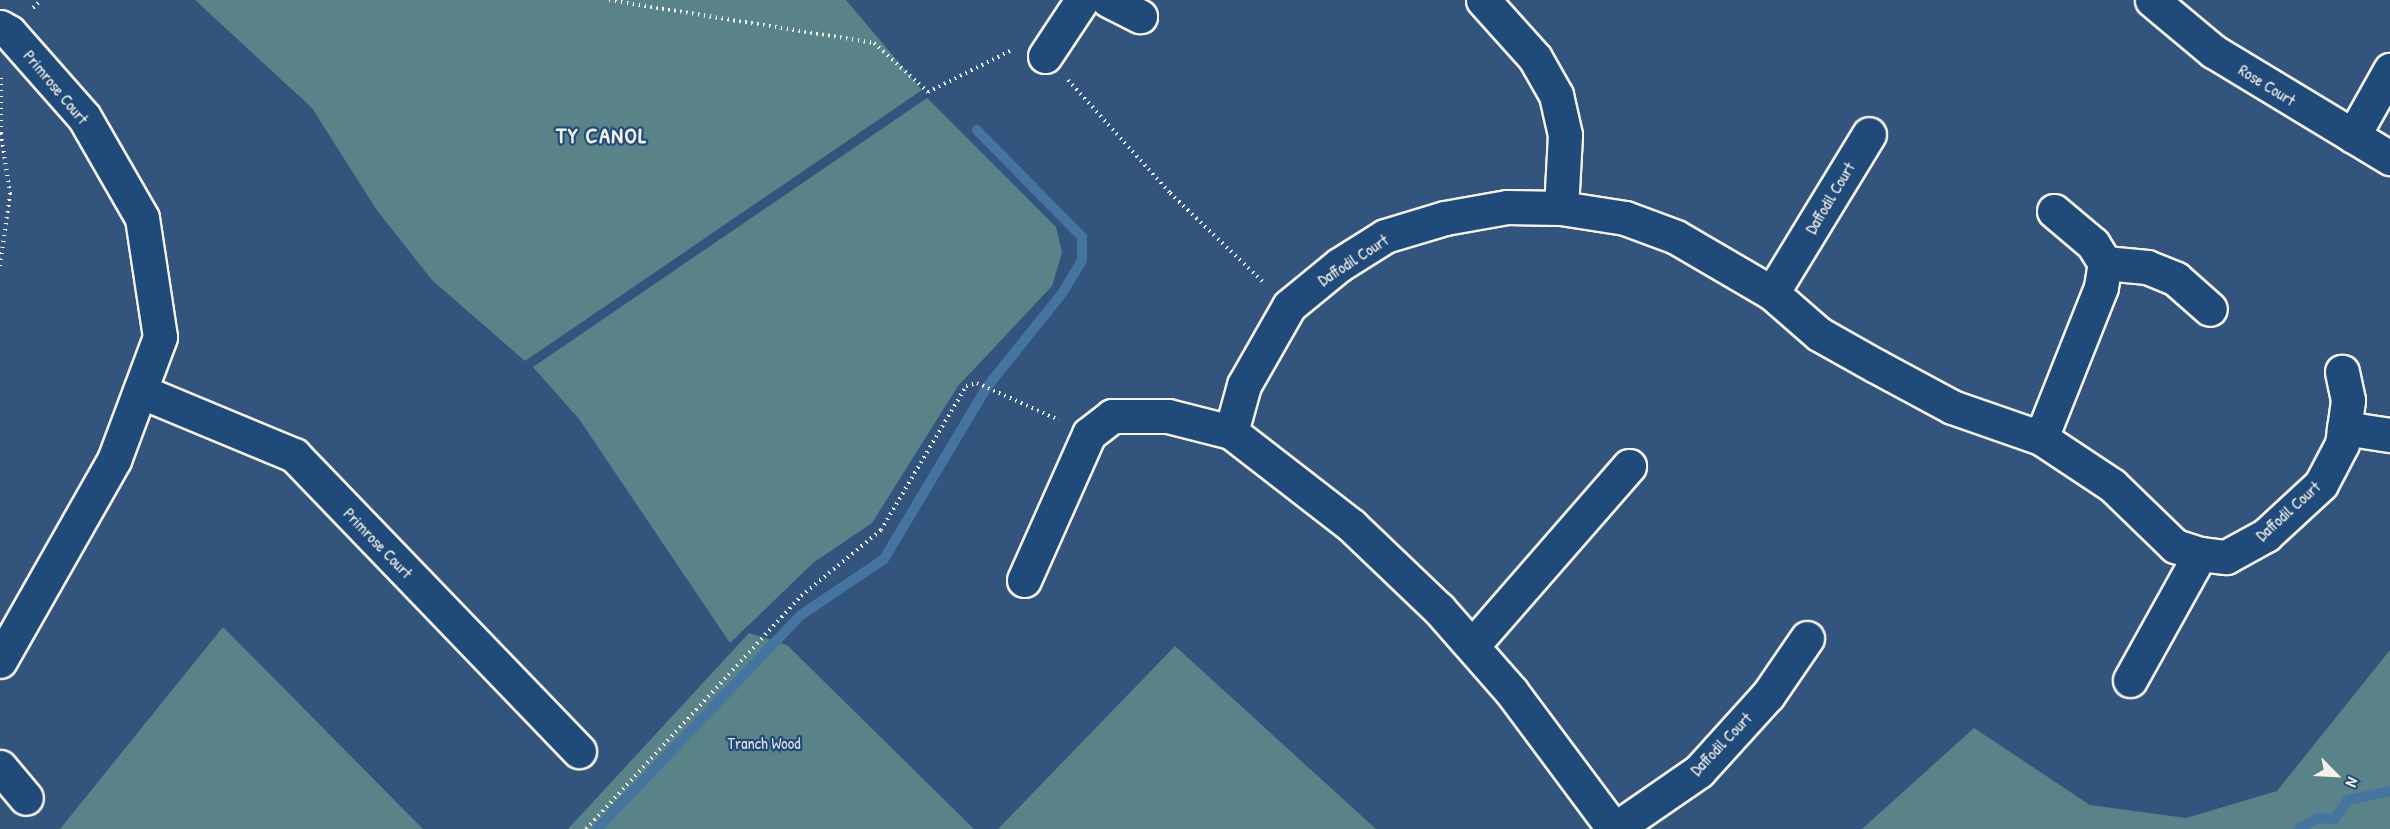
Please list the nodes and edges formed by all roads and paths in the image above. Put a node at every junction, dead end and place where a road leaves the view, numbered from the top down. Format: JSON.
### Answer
{"nodes":[{"id":1,"x":41,"y":0,"type":"edge"},
{"id":2,"x":609,"y":0,"type":"edge"},
{"id":3,"x":1082,"y":0,"type":"edge"},
{"id":4,"x":1108,"y":0,"type":"edge"},
{"id":5,"x":1484,"y":0,"type":"edge"},
{"id":6,"x":2152,"y":0,"type":"edge"},
{"id":7,"x":1140,"y":16,"type":"dead end"},
{"id":8,"x":4,"y":30,"type":"edge"},
{"id":9,"x":1045,"y":56,"type":"junction"},
{"id":10,"x":2390,"y":70,"type":"edge"},
{"id":11,"x":1869,"y":134,"type":"dead end"},
{"id":12,"x":2354,"y":136,"type":"junction"},
{"id":13,"x":2390,"y":158,"type":"edge"},
{"id":14,"x":1561,"y":208,"type":"junction"},
{"id":15,"x":2054,"y":211,"type":"dead end"},
{"id":16,"x":2105,"y":263,"type":"junction"},
{"id":17,"x":0,"y":266,"type":"edge"},
{"id":18,"x":1772,"y":293,"type":"junction"},
{"id":19,"x":1289,"y":306,"type":"junction"},
{"id":20,"x":2210,"y":309,"type":"dead end"},
{"id":21,"x":2342,"y":372,"type":"dead end"},
{"id":22,"x":140,"y":391,"type":"junction"},
{"id":23,"x":2344,"y":428,"type":"junction"},
{"id":24,"x":1231,"y":432,"type":"junction"},
{"id":25,"x":1089,"y":434,"type":"junction"},
{"id":26,"x":2390,"y":435,"type":"edge"},
{"id":27,"x":2041,"y":438,"type":"junction"},
{"id":28,"x":1629,"y":466,"type":"dead end"},
{"id":29,"x":2200,"y":554,"type":"junction"},
{"id":30,"x":1024,"y":580,"type":"dead end"},
{"id":31,"x":1807,"y":638,"type":"dead end"},
{"id":32,"x":1472,"y":646,"type":"junction"},
{"id":33,"x":0,"y":662,"type":"edge"},
{"id":34,"x":2130,"y":680,"type":"dead end"},
{"id":35,"x":579,"y":751,"type":"dead end"},
{"id":36,"x":0,"y":767,"type":"edge"},
{"id":37,"x":26,"y":798,"type":"dead end"},
{"id":38,"x":586,"y":829,"type":"edge"},
{"id":39,"x":1615,"y":829,"type":"edge"}],
"edges":[{"from":1,"to":8,"type":"path"},
{"from":2,"to":9,"type":"path"},
{"from":3,"to":9,"type":"street"},
{"from":4,"to":7,"type":"street"},
{"from":5,"to":14,"type":"street"},
{"from":6,"to":12,"type":"street","name":"Rose Court"},
{"from":8,"to":17,"type":"path"},
{"from":8,"to":22,"type":"street","name":"Primrose Court"},
{"from":9,"to":19,"type":"path"},
{"from":10,"to":12,"type":"street"},
{"from":11,"to":18,"type":"street","name":"Daffodil Court"},
{"from":12,"to":13,"type":"street","name":"Rose Court"},
{"from":14,"to":18,"type":"street","name":"Daffodil Court"},
{"from":14,"to":19,"type":"street","name":"Daffodil Court"},
{"from":15,"to":16,"type":"street"},
{"from":16,"to":20,"type":"street"},
{"from":16,"to":27,"type":"street"},
{"from":18,"to":27,"type":"street","name":"Daffodil Court"},
{"from":19,"to":24,"type":"street","name":"Daffodil Court"},
{"from":21,"to":23,"type":"street","name":"Daffodil Court"},
{"from":22,"to":33,"type":"street","name":"Primrose Court"},
{"from":22,"to":35,"type":"street","name":"Primrose Court"},
{"from":23,"to":26,"type":"street"},
{"from":23,"to":29,"type":"street","name":"Daffodil Court"},
{"from":24,"to":25,"type":"street","name":"Daffodil Court"},
{"from":24,"to":32,"type":"street","name":"Daffodil Court"},
{"from":25,"to":30,"type":"street","name":"Daffodil Court"},
{"from":25,"to":38,"type":"path"},
{"from":27,"to":29,"type":"street","name":"Daffodil Court"},
{"from":28,"to":32,"type":"street"},
{"from":29,"to":34,"type":"street"},
{"from":31,"to":39,"type":"street","name":"Daffodil Court"},
{"from":32,"to":39,"type":"street","name":"Daffodil Court"},
{"from":36,"to":37,"type":"street"}]}
